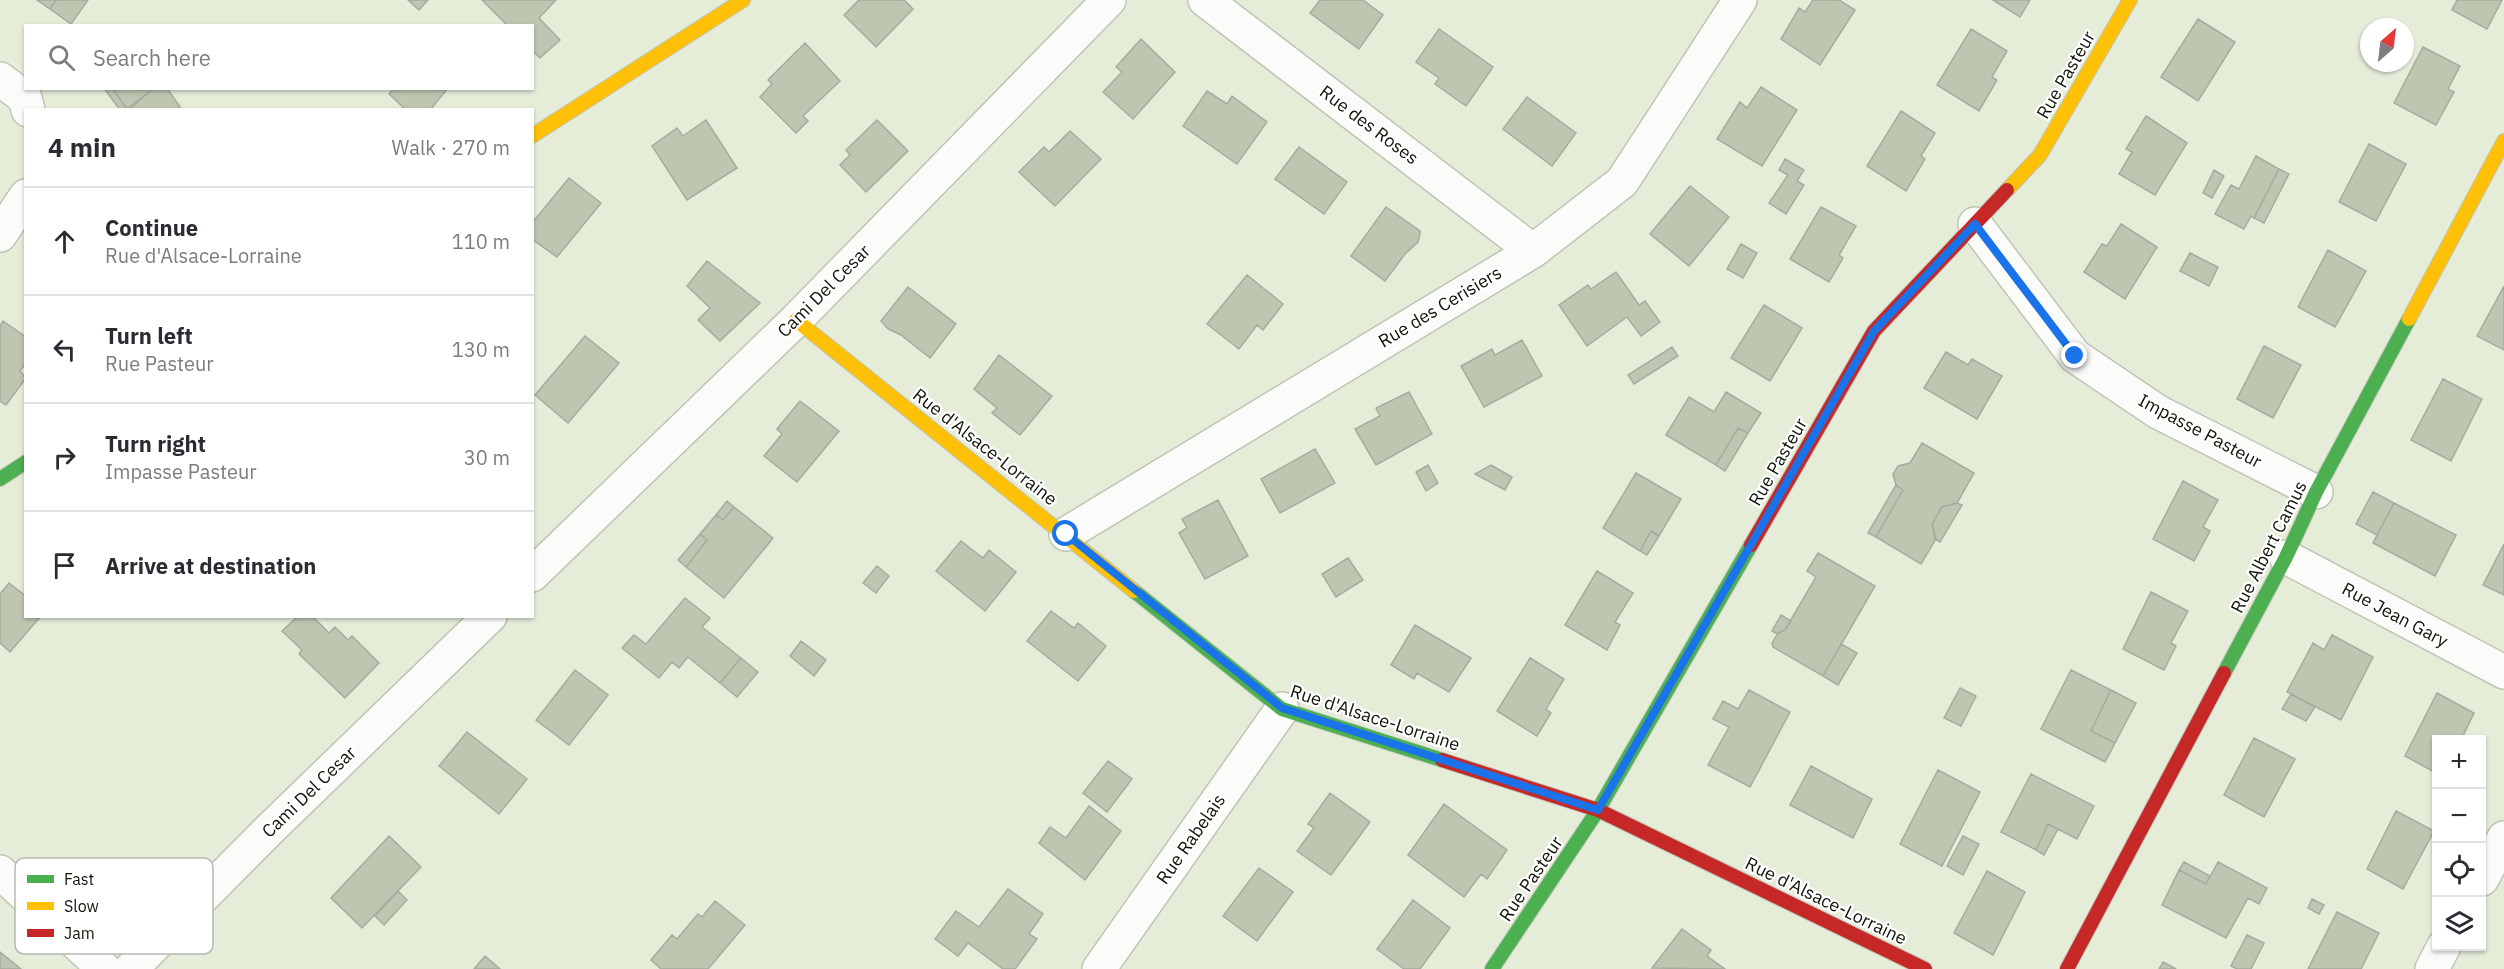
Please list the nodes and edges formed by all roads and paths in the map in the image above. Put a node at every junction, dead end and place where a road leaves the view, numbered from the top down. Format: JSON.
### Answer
{"nodes":[{"id":1,"x":743,"y":0,"type":"edge"},
{"id":2,"x":1109,"y":0,"type":"edge"},
{"id":3,"x":1205,"y":0,"type":"edge"},
{"id":4,"x":1740,"y":0,"type":"edge"},
{"id":5,"x":2130,"y":0,"type":"edge"},
{"id":6,"x":0,"y":79,"type":"edge"},
{"id":7,"x":28,"y":108,"type":"edge"},
{"id":8,"x":534,"y":135,"type":"edge"},
{"id":9,"x":2504,"y":141,"type":"edge"},
{"id":10,"x":24,"y":199,"type":"edge"},
{"id":11,"x":1975,"y":224,"type":"junction"},
{"id":12,"x":0,"y":235,"type":"edge"},
{"id":13,"x":1533,"y":251,"type":"junction"},
{"id":14,"x":796,"y":320,"type":"junction"},
{"id":15,"x":24,"y":463,"type":"edge"},
{"id":16,"x":0,"y":479,"type":"edge"},
{"id":17,"x":2316,"y":492,"type":"junction"},
{"id":18,"x":1066,"y":534,"type":"junction"},
{"id":19,"x":2286,"y":557,"type":"junction"},
{"id":20,"x":534,"y":573,"type":"edge"},
{"id":21,"x":488,"y":618,"type":"edge"},
{"id":22,"x":2504,"y":672,"type":"edge"},
{"id":23,"x":1282,"y":708,"type":"junction"},
{"id":24,"x":1598,"y":810,"type":"junction"},
{"id":25,"x":2504,"y":838,"type":"edge"},
{"id":26,"x":2486,"y":870,"type":"edge"},
{"id":27,"x":0,"y":872,"type":"edge"},
{"id":28,"x":15,"y":886,"type":"edge"},
{"id":29,"x":213,"y":887,"type":"edge"},
{"id":30,"x":2441,"y":951,"type":"edge"},
{"id":31,"x":88,"y":954,"type":"edge"},
{"id":32,"x":146,"y":954,"type":"edge"},
{"id":33,"x":104,"y":969,"type":"edge"},
{"id":34,"x":131,"y":969,"type":"edge"},
{"id":35,"x":1099,"y":969,"type":"edge"},
{"id":36,"x":1492,"y":969,"type":"edge"},
{"id":37,"x":1925,"y":969,"type":"edge"},
{"id":38,"x":2067,"y":969,"type":"edge"},
{"id":39,"x":2432,"y":969,"type":"edge"}],
"edges":[{"from":1,"to":8,"type":"street"},
{"from":2,"to":14,"type":"street","name":"Cami Del Cesar"},
{"from":3,"to":13,"type":"street","name":"Rue des Roses"},
{"from":4,"to":13,"type":"street","name":"Rue des Cerisiers"},
{"from":5,"to":11,"type":"street","name":"Rue Pasteur"},
{"from":6,"to":7,"type":"street"},
{"from":9,"to":17,"type":"street","name":"Rue Albert Camus"},
{"from":10,"to":12,"type":"street"},
{"from":11,"to":17,"type":"street","name":"Impasse Pasteur"},
{"from":11,"to":24,"type":"street","name":"Rue Pasteur"},
{"from":13,"to":18,"type":"street","name":"Rue des Cerisiers"},
{"from":14,"to":18,"type":"street","name":"Rue d'Alsace-Lorraine"},
{"from":14,"to":20,"type":"street","name":"Cami Del Cesar"},
{"from":15,"to":16,"type":"street"},
{"from":17,"to":19,"type":"street","name":"Rue Albert Camus"},
{"from":18,"to":23,"type":"street","name":"Rue d'Alsace-Lorraine"},
{"from":19,"to":22,"type":"street","name":"Rue Jean Gary"},
{"from":19,"to":38,"type":"street","name":"Rue Albert Camus"},
{"from":21,"to":29,"type":"street","name":"Cami Del Cesar"},
{"from":23,"to":24,"type":"street","name":"Rue d'Alsace-Lorraine"},
{"from":23,"to":35,"type":"street","name":"Rue Rabelais"},
{"from":24,"to":36,"type":"street","name":"Rue Pasteur"},
{"from":24,"to":37,"type":"street","name":"Rue d'Alsace-Lorraine"},
{"from":25,"to":26,"type":"street"},
{"from":27,"to":28,"type":"street"},
{"from":30,"to":39,"type":"street"},
{"from":31,"to":33,"type":"street"},
{"from":32,"to":34,"type":"street","name":"Cami Del Cesar"}]}
